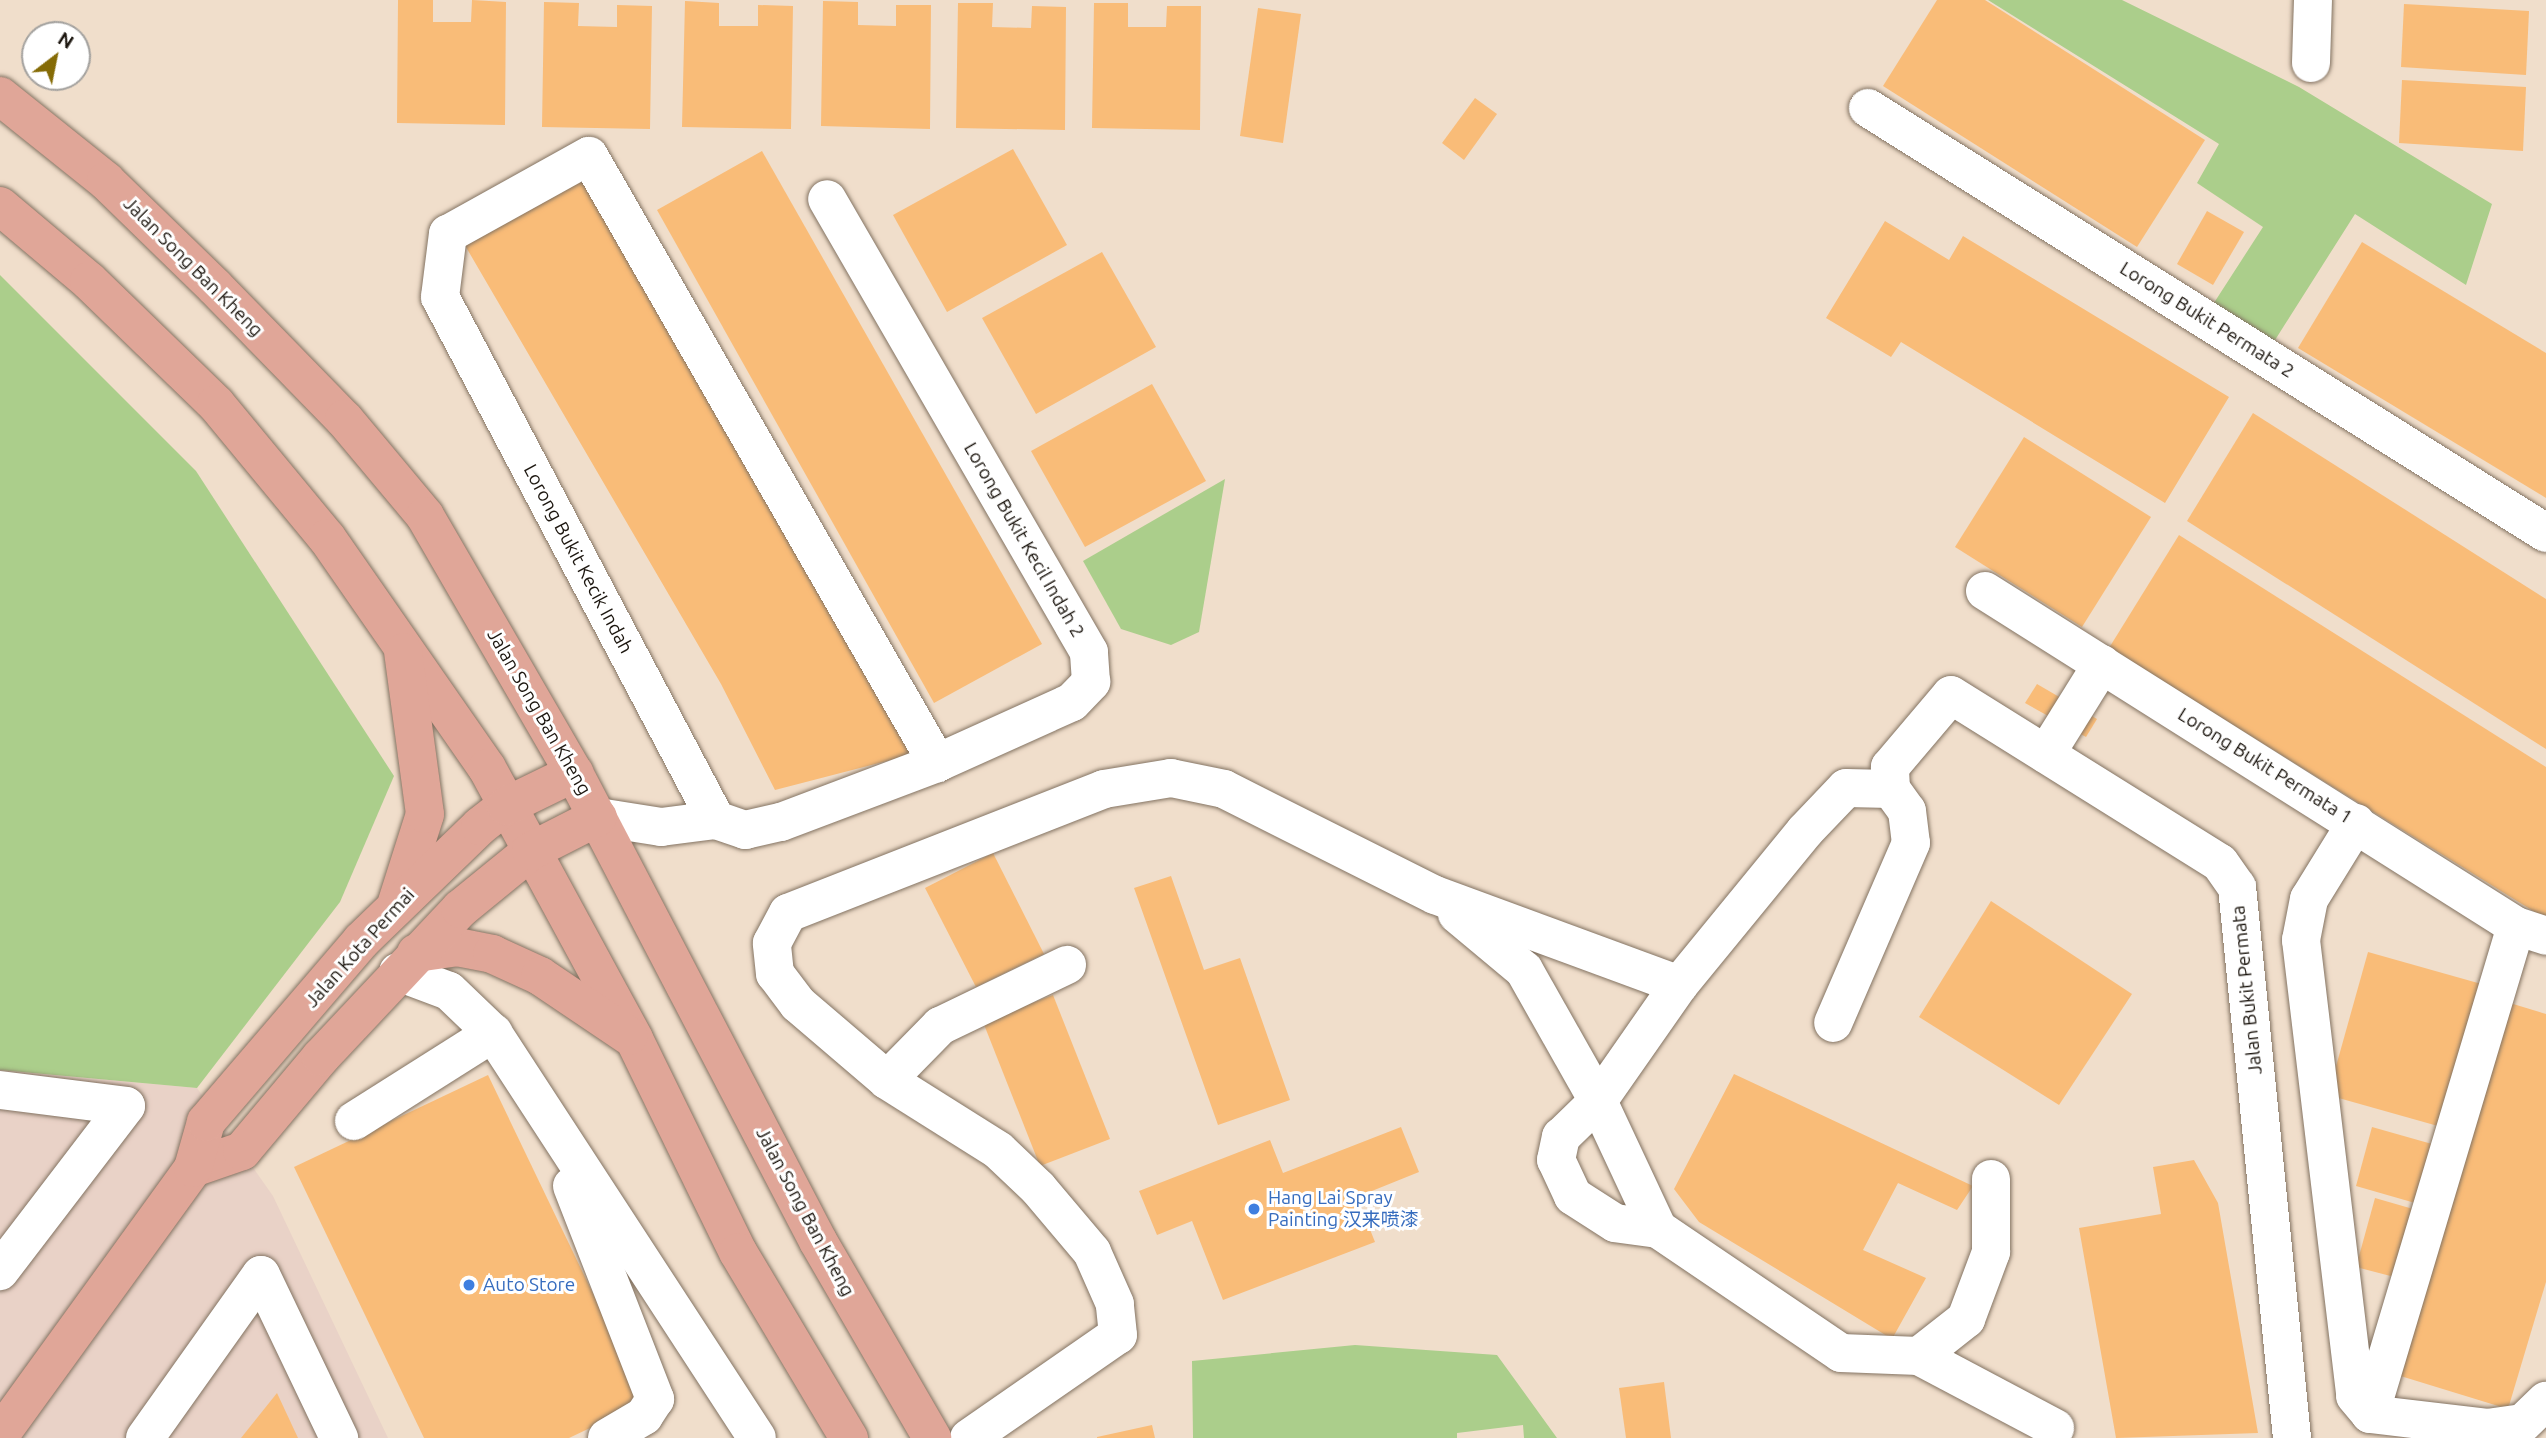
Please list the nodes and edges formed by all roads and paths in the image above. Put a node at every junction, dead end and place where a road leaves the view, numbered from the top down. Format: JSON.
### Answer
{"nodes":[{"id":1,"x":2314,"y":0,"type":"edge"},
{"id":2,"x":2311,"y":62,"type":"dead end"},
{"id":3,"x":0,"y":96,"type":"edge"},
{"id":4,"x":1867,"y":108,"type":"dead end"},
{"id":5,"x":827,"y":199,"type":"dead end"},
{"id":6,"x":0,"y":206,"type":"edge"},
{"id":7,"x":2546,"y":533,"type":"edge"},
{"id":8,"x":1985,"y":591,"type":"dead end"},
{"id":9,"x":403,"y":647,"type":"junction"},
{"id":10,"x":2102,"y":664,"type":"junction"},
{"id":11,"x":2046,"y":754,"type":"junction"},
{"id":12,"x":937,"y":763,"type":"junction"},
{"id":13,"x":574,"y":773,"type":"junction"},
{"id":14,"x":1891,"y":789,"type":"junction"},
{"id":15,"x":506,"y":806,"type":"junction"},
{"id":16,"x":598,"y":817,"type":"junction"},
{"id":17,"x":716,"y":820,"type":"junction"},
{"id":18,"x":2356,"y":823,"type":"junction"},
{"id":19,"x":531,"y":851,"type":"junction"},
{"id":20,"x":1435,"y":895,"type":"junction"},
{"id":21,"x":397,"y":904,"type":"junction"},
{"id":22,"x":2531,"y":931,"type":"edge"},
{"id":23,"x":407,"y":962,"type":"junction"},
{"id":24,"x":1067,"y":965,"type":"dead end"},
{"id":25,"x":1679,"y":985,"type":"junction"},
{"id":26,"x":1833,"y":1023,"type":"dead end"},
{"id":27,"x":493,"y":1032,"type":"junction"},
{"id":28,"x":634,"y":1040,"type":"junction"},
{"id":29,"x":887,"y":1080,"type":"junction"},
{"id":30,"x":0,"y":1090,"type":"edge"},
{"id":31,"x":1598,"y":1101,"type":"junction"},
{"id":32,"x":545,"y":1116,"type":"junction"},
{"id":33,"x":354,"y":1122,"type":"dead end"},
{"id":34,"x":193,"y":1168,"type":"junction"},
{"id":35,"x":1991,"y":1179,"type":"dead end"},
{"id":36,"x":1658,"y":1229,"type":"junction"},
{"id":37,"x":0,"y":1271,"type":"edge"},
{"id":38,"x":1919,"y":1356,"type":"junction"},
{"id":39,"x":2546,"y":1401,"type":"edge"},
{"id":40,"x":2370,"y":1414,"type":"junction"},
{"id":41,"x":2055,"y":1427,"type":"dead end"},
{"id":42,"x":0,"y":1435,"type":"edge"},
{"id":43,"x":145,"y":1438,"type":"edge"},
{"id":44,"x":339,"y":1438,"type":"edge"},
{"id":45,"x":607,"y":1438,"type":"edge"},
{"id":46,"x":757,"y":1438,"type":"edge"},
{"id":47,"x":849,"y":1438,"type":"edge"},
{"id":48,"x":932,"y":1438,"type":"edge"},
{"id":49,"x":969,"y":1438,"type":"edge"},
{"id":50,"x":2292,"y":1438,"type":"edge"}],
"edges":[{"from":1,"to":2,"type":"street"},
{"from":3,"to":13,"type":"main road","name":"Jalan Song Ban Kheng"},
{"from":4,"to":7,"type":"street","name":"Lorong Bukit Permata 2"},
{"from":5,"to":12,"type":"street","name":"Lorong Bukit Kecil Indah 2"},
{"from":6,"to":9,"type":"main road"},
{"from":8,"to":10,"type":"street","name":"Lorong Bukit Permata 1"},
{"from":9,"to":15,"type":"main road"},
{"from":9,"to":21,"type":"main road"},
{"from":10,"to":11,"type":"street"},
{"from":10,"to":18,"type":"street","name":"Lorong Bukit Permata 1"},
{"from":11,"to":14,"type":"street","name":"Jalan Bukit Permata"},
{"from":11,"to":50,"type":"street","name":"Jalan Bukit Permata"},
{"from":12,"to":17,"type":"street","name":"Lorong Bukit Kecil Indah 2"},
{"from":12,"to":17,"type":"street","name":"Lorong Bukit Kecik Indah"},
{"from":13,"to":15,"type":"main road","name":"Jalan Kota Permai"},
{"from":13,"to":16,"type":"main road","name":"Jalan Song Ban Kheng"},
{"from":14,"to":25,"type":"street"},
{"from":14,"to":26,"type":"street"},
{"from":15,"to":19,"type":"main road"},
{"from":15,"to":21,"type":"main road","name":"Jalan Kota Permai"},
{"from":16,"to":17,"type":"street","name":"Lorong Bukit Kecil Indah 2"},
{"from":16,"to":19,"type":"main road"},
{"from":16,"to":48,"type":"main road","name":"Jalan Song Ban Kheng"},
{"from":18,"to":22,"type":"street","name":"Lorong Bukit Permata 1"},
{"from":18,"to":40,"type":"street"},
{"from":19,"to":23,"type":"main road"},
{"from":19,"to":28,"type":"main road"},
{"from":20,"to":25,"type":"street"},
{"from":20,"to":29,"type":"street"},
{"from":20,"to":31,"type":"street"},
{"from":21,"to":34,"type":"main road","name":"Jalan Kota Permai"},
{"from":22,"to":40,"type":"street"},
{"from":23,"to":27,"type":"street"},
{"from":23,"to":28,"type":"main road"},
{"from":23,"to":34,"type":"main road"},
{"from":24,"to":29,"type":"street"},
{"from":25,"to":31,"type":"street"},
{"from":27,"to":32,"type":"street"},
{"from":27,"to":33,"type":"street"},
{"from":28,"to":47,"type":"main road"},
{"from":29,"to":49,"type":"street"},
{"from":30,"to":37,"type":"street"},
{"from":31,"to":36,"type":"street"},
{"from":31,"to":36,"type":"street"},
{"from":32,"to":45,"type":"street"},
{"from":32,"to":46,"type":"street"},
{"from":34,"to":42,"type":"main road","name":"Jalan Kota Permai"},
{"from":35,"to":38,"type":"street"},
{"from":36,"to":38,"type":"street"},
{"from":38,"to":41,"type":"street"},
{"from":39,"to":40,"type":"street"},
{"from":43,"to":44,"type":"street"}]}
